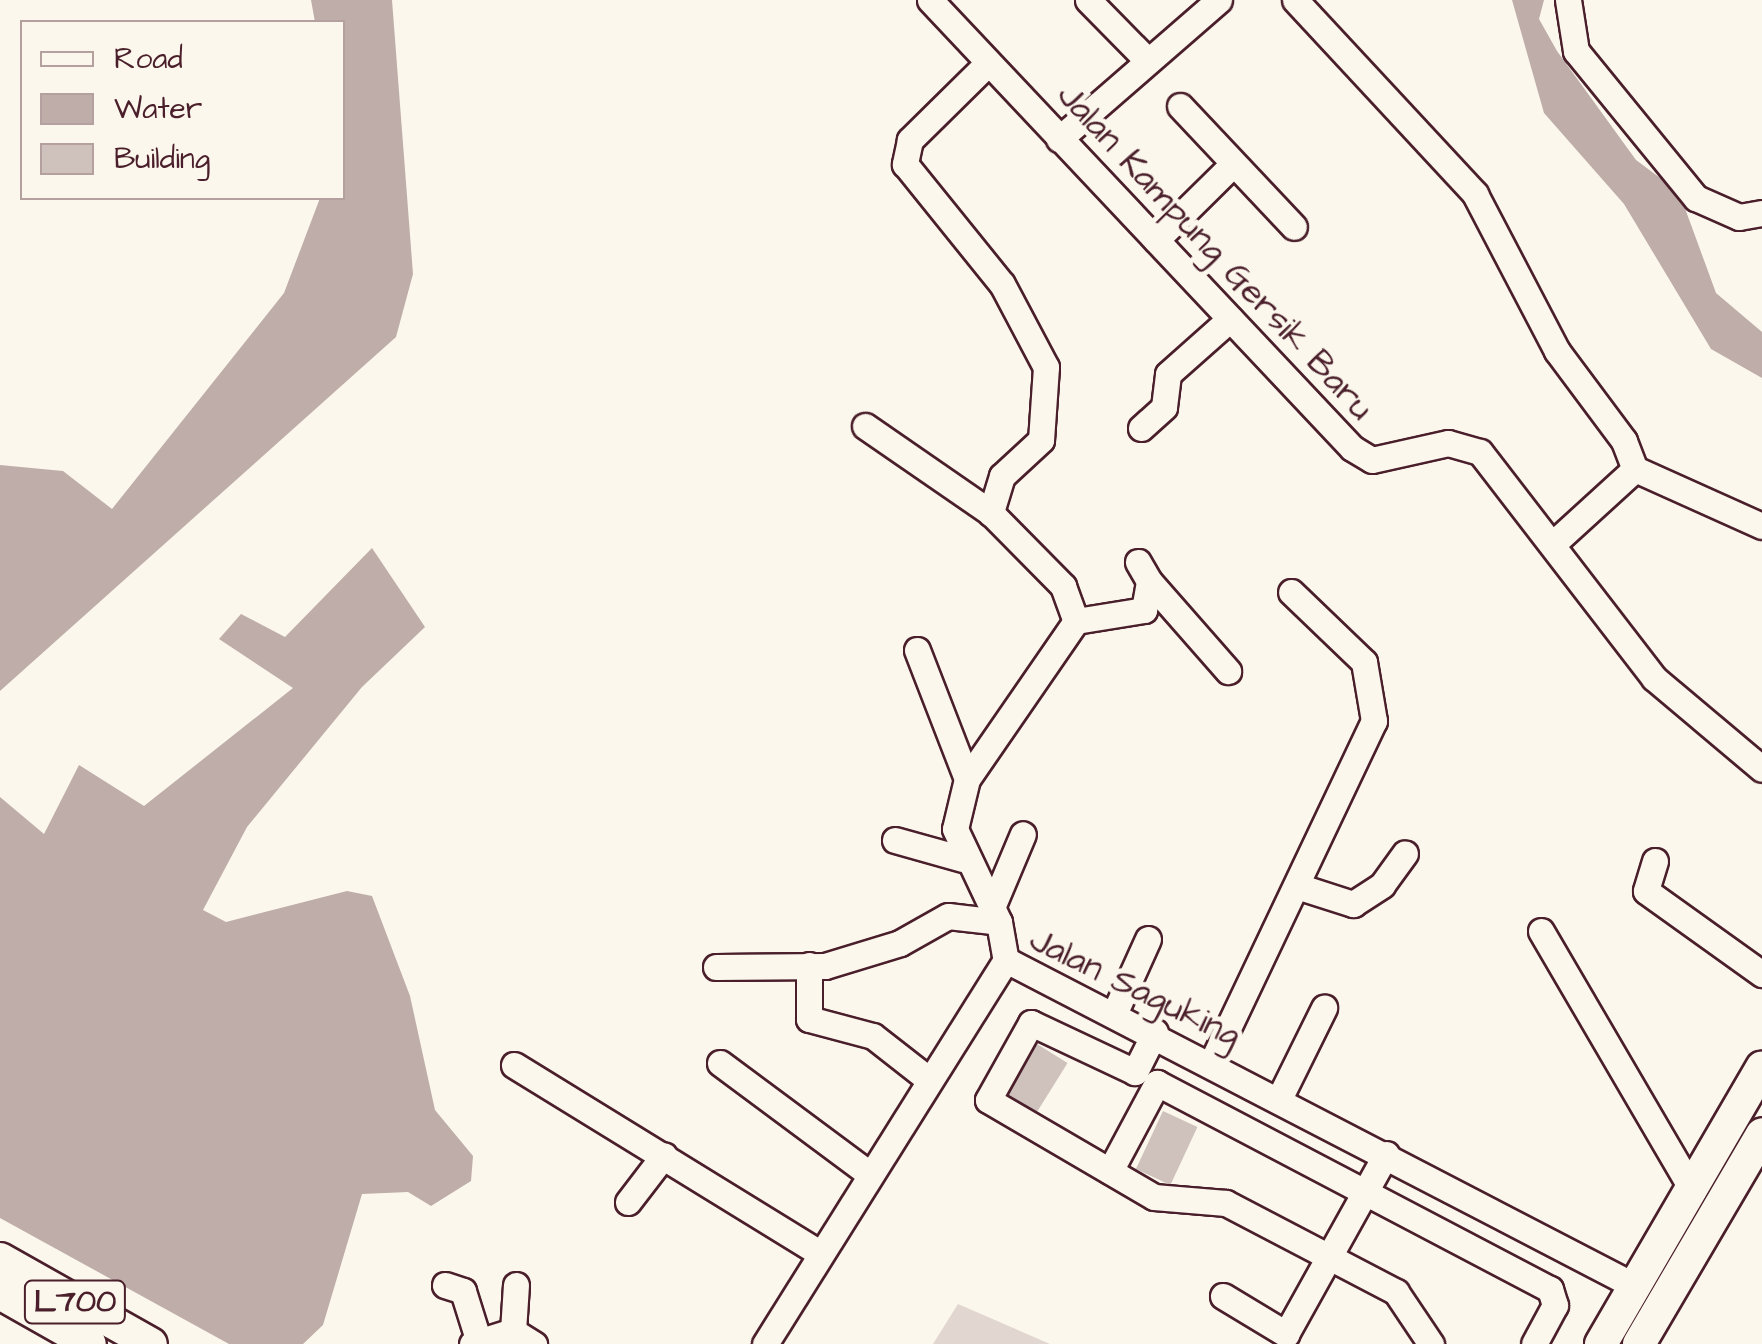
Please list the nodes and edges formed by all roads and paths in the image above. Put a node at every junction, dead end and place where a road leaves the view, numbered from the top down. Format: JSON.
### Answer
{"nodes":[{"id":1,"x":930,"y":0,"type":"edge"},
{"id":2,"x":1088,"y":0,"type":"edge"},
{"id":3,"x":1219,"y":0,"type":"edge"},
{"id":4,"x":1295,"y":0,"type":"edge"},
{"id":5,"x":1568,"y":0,"type":"edge"},
{"id":6,"x":1144,"y":58,"type":"junction"},
{"id":7,"x":988,"y":63,"type":"junction"},
{"id":8,"x":1180,"y":106,"type":"dead end"},
{"id":9,"x":1059,"y":138,"type":"junction"},
{"id":10,"x":1233,"y":164,"type":"junction"},
{"id":11,"x":1762,"y":214,"type":"edge"},
{"id":12,"x":1294,"y":228,"type":"dead end"},
{"id":13,"x":1156,"y":240,"type":"junction"},
{"id":14,"x":1230,"y":319,"type":"junction"},
{"id":15,"x":866,"y":426,"type":"dead end"},
{"id":16,"x":1141,"y":428,"type":"dead end"},
{"id":17,"x":1635,"y":469,"type":"junction"},
{"id":18,"x":992,"y":513,"type":"junction"},
{"id":19,"x":1762,"y":526,"type":"edge"},
{"id":20,"x":1555,"y":542,"type":"junction"},
{"id":21,"x":1291,"y":592,"type":"dead end"},
{"id":22,"x":1076,"y":621,"type":"junction"},
{"id":23,"x":917,"y":650,"type":"dead end"},
{"id":24,"x":1228,"y":670,"type":"dead end"},
{"id":25,"x":1762,"y":770,"type":"edge"},
{"id":26,"x":967,"y":778,"type":"junction"},
{"id":27,"x":1023,"y":834,"type":"dead end"},
{"id":28,"x":895,"y":840,"type":"dead end"},
{"id":29,"x":1405,"y":853,"type":"dead end"},
{"id":30,"x":963,"y":859,"type":"junction"},
{"id":31,"x":1655,"y":860,"type":"dead end"},
{"id":32,"x":1300,"y":886,"type":"junction"},
{"id":33,"x":995,"y":916,"type":"junction"},
{"id":34,"x":1541,"y":931,"type":"dead end"},
{"id":35,"x":1148,"y":939,"type":"dead end"},
{"id":36,"x":1006,"y":960,"type":"junction"},
{"id":37,"x":809,"y":965,"type":"junction"},
{"id":38,"x":716,"y":967,"type":"dead end"},
{"id":39,"x":1762,"y":974,"type":"edge"},
{"id":40,"x":1324,"y":1008,"type":"dead end"},
{"id":41,"x":1115,"y":1012,"type":"junction"},
{"id":42,"x":1154,"y":1032,"type":"junction"},
{"id":43,"x":720,"y":1064,"type":"dead end"},
{"id":44,"x":1211,"y":1064,"type":"junction"},
{"id":45,"x":514,"y":1065,"type":"dead end"},
{"id":46,"x":1762,"y":1067,"type":"edge"},
{"id":47,"x":1146,"y":1078,"type":"junction"},
{"id":48,"x":928,"y":1079,"type":"junction"},
{"id":49,"x":1279,"y":1099,"type":"junction"},
{"id":50,"x":1760,"y":1143,"type":"edge"},
{"id":51,"x":1386,"y":1154,"type":"junction"},
{"id":52,"x":664,"y":1155,"type":"junction"},
{"id":53,"x":1110,"y":1171,"type":"junction"},
{"id":54,"x":868,"y":1172,"type":"junction"},
{"id":55,"x":1368,"y":1189,"type":"junction"},
{"id":56,"x":1693,"y":1191,"type":"junction"},
{"id":57,"x":628,"y":1202,"type":"dead end"},
{"id":58,"x":820,"y":1253,"type":"junction"},
{"id":59,"x":0,"y":1259,"type":"edge"},
{"id":60,"x":1331,"y":1259,"type":"junction"},
{"id":61,"x":516,"y":1284,"type":"dead end"},
{"id":62,"x":445,"y":1285,"type":"dead end"},
{"id":63,"x":1635,"y":1286,"type":"junction"},
{"id":64,"x":0,"y":1293,"type":"edge"},
{"id":65,"x":1223,"y":1296,"type":"dead end"},
{"id":66,"x":524,"y":1338,"type":"edge"},
{"id":67,"x":1294,"y":1339,"type":"edge"},
{"id":68,"x":475,"y":1342,"type":"edge"},
{"id":69,"x":90,"y":1344,"type":"edge"},
{"id":70,"x":151,"y":1344,"type":"edge"},
{"id":71,"x":765,"y":1344,"type":"edge"},
{"id":72,"x":1431,"y":1344,"type":"edge"},
{"id":73,"x":1534,"y":1344,"type":"edge"},
{"id":74,"x":1601,"y":1344,"type":"edge"},
{"id":75,"x":1639,"y":1344,"type":"edge"}],
"edges":[{"from":1,"to":7,"type":"street","name":"Jalan Kampung Gersik Baru"},
{"from":2,"to":6,"type":"street"},
{"from":3,"to":6,"type":"street"},
{"from":4,"to":17,"type":"street"},
{"from":5,"to":11,"type":"street"},
{"from":6,"to":9,"type":"street"},
{"from":7,"to":9,"type":"street","name":"Jalan Kampung Gersik Baru"},
{"from":7,"to":18,"type":"street"},
{"from":8,"to":10,"type":"street"},
{"from":9,"to":13,"type":"street","name":"Jalan Kampung Gersik Baru"},
{"from":10,"to":12,"type":"street"},
{"from":10,"to":13,"type":"street"},
{"from":13,"to":14,"type":"street","name":"Jalan Kampung Gersik Baru"},
{"from":14,"to":16,"type":"street"},
{"from":14,"to":20,"type":"street","name":"Jalan Kampung Gersik Baru"},
{"from":15,"to":18,"type":"street"},
{"from":17,"to":19,"type":"street"},
{"from":17,"to":20,"type":"street"},
{"from":18,"to":22,"type":"street"},
{"from":20,"to":25,"type":"street","name":"Jalan Kampung Gersik Baru"},
{"from":21,"to":32,"type":"street"},
{"from":22,"to":24,"type":"street"},
{"from":22,"to":26,"type":"street"},
{"from":23,"to":26,"type":"street"},
{"from":26,"to":30,"type":"street"},
{"from":27,"to":33,"type":"street"},
{"from":28,"to":30,"type":"street"},
{"from":29,"to":32,"type":"street"},
{"from":30,"to":33,"type":"street"},
{"from":31,"to":39,"type":"street"},
{"from":32,"to":44,"type":"street"},
{"from":33,"to":36,"type":"street"},
{"from":33,"to":37,"type":"street"},
{"from":34,"to":56,"type":"street"},
{"from":35,"to":41,"type":"street"},
{"from":36,"to":41,"type":"street","name":"Jalan Saguking"},
{"from":36,"to":48,"type":"street","name":"Jalan Saguking"},
{"from":37,"to":38,"type":"street"},
{"from":37,"to":48,"type":"street"},
{"from":40,"to":49,"type":"street"},
{"from":41,"to":42,"type":"street","name":"Jalan Saguking"},
{"from":42,"to":44,"type":"street","name":"Jalan Saguking"},
{"from":42,"to":47,"type":"street"},
{"from":43,"to":54,"type":"street"},
{"from":44,"to":49,"type":"street","name":"Jalan Saguking"},
{"from":45,"to":52,"type":"street"},
{"from":46,"to":56,"type":"main road"},
{"from":47,"to":53,"type":"street"},
{"from":47,"to":53,"type":"street"},
{"from":47,"to":55,"type":"street"},
{"from":48,"to":54,"type":"street","name":"Jalan Saguking"},
{"from":49,"to":51,"type":"street","name":"Jalan Saguking"},
{"from":50,"to":75,"type":"main road"},
{"from":51,"to":55,"type":"street"},
{"from":51,"to":63,"type":"street","name":"Jalan Saguking"},
{"from":52,"to":57,"type":"street"},
{"from":52,"to":58,"type":"street"},
{"from":53,"to":60,"type":"street"},
{"from":54,"to":58,"type":"street","name":"Jalan Saguking"},
{"from":55,"to":60,"type":"street"},
{"from":55,"to":73,"type":"street"},
{"from":56,"to":63,"type":"main road"},
{"from":58,"to":71,"type":"street","name":"Jalan Saguking"},
{"from":59,"to":70,"type":"main road","number":"L700"},
{"from":60,"to":67,"type":"street"},
{"from":60,"to":72,"type":"street"},
{"from":61,"to":66,"type":"street"},
{"from":62,"to":68,"type":"street"},
{"from":63,"to":74,"type":"main road"},
{"from":64,"to":69,"type":"main road","number":"L700"},
{"from":65,"to":67,"type":"street"},
{"from":66,"to":68,"type":"street"}]}
